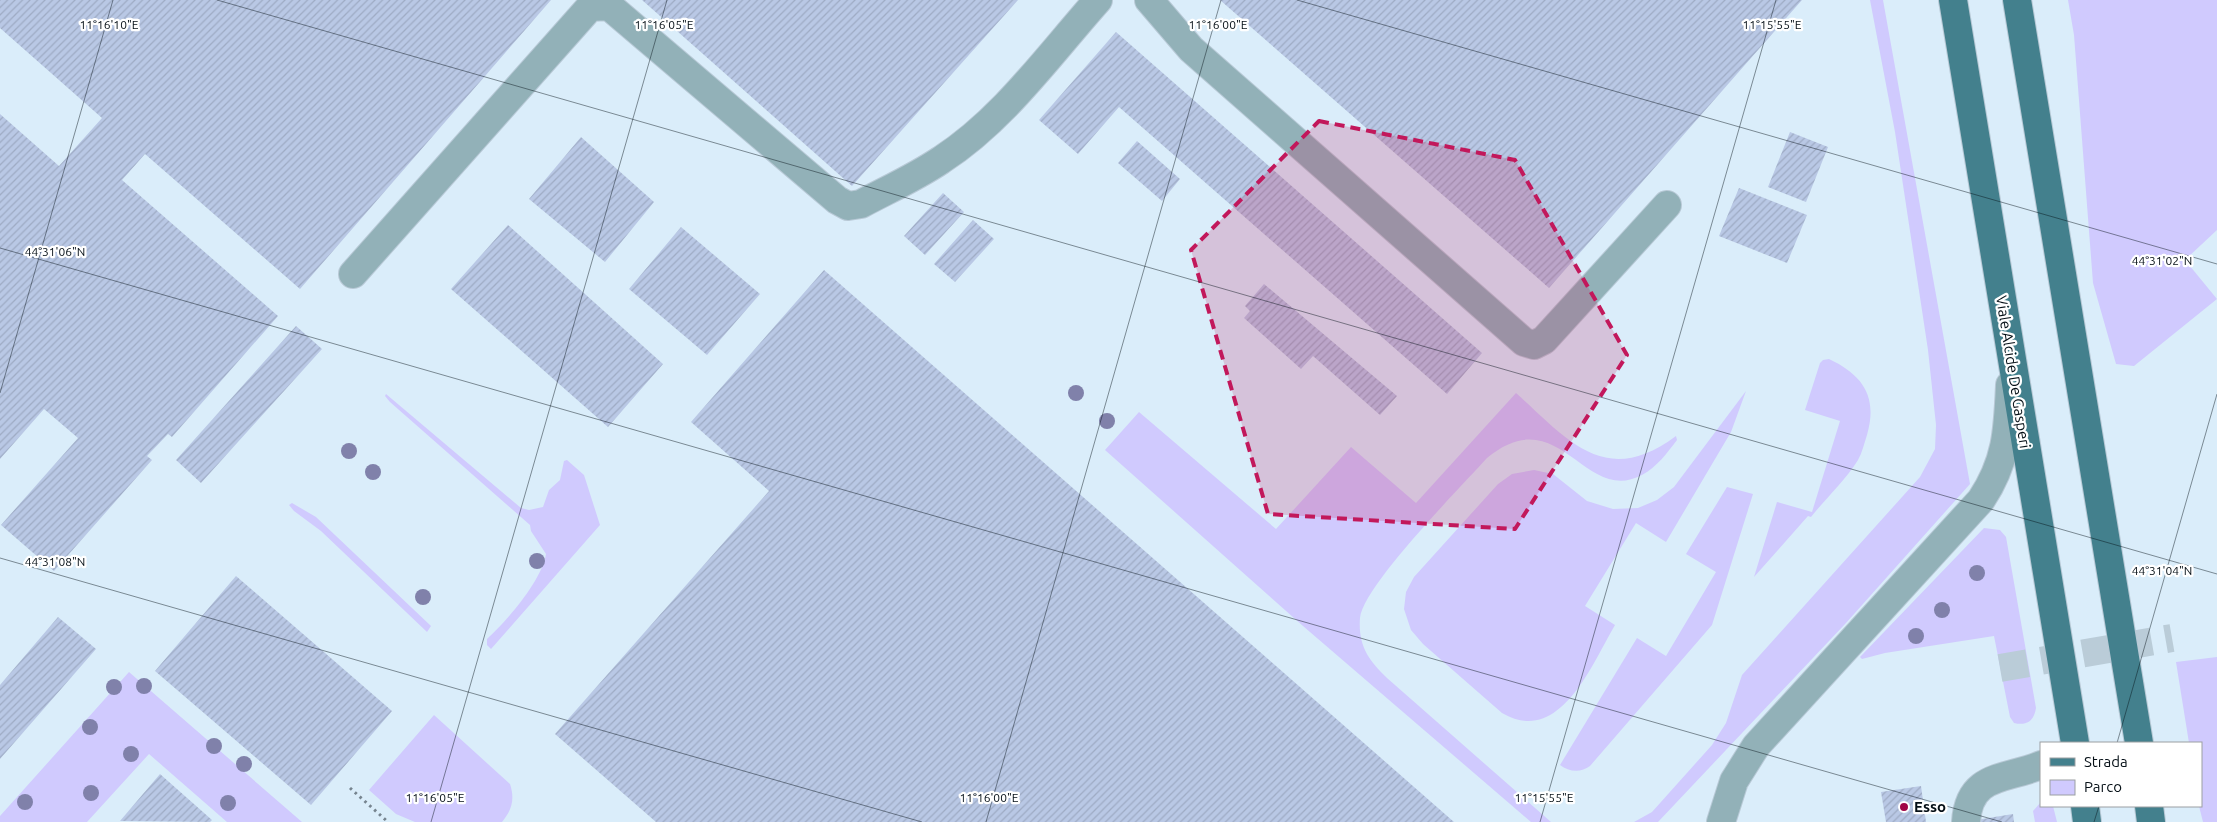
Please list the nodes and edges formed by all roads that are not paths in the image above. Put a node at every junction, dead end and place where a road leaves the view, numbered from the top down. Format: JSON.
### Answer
{"nodes":[{"id":1,"x":1098,"y":0,"type":"edge"},
{"id":2,"x":1149,"y":0,"type":"edge"},
{"id":3,"x":1953,"y":0,"type":"edge"},
{"id":4,"x":2017,"y":0,"type":"edge"},
{"id":5,"x":1667,"y":205,"type":"dead end"},
{"id":6,"x":353,"y":274,"type":"dead end"},
{"id":7,"x":2012,"y":364,"type":"junction"},
{"id":8,"x":2070,"y":714,"type":"junction"},
{"id":9,"x":2060,"y":742,"type":"edge"},
{"id":10,"x":2075,"y":742,"type":"edge"},
{"id":11,"x":2139,"y":742,"type":"edge"},
{"id":12,"x":2040,"y":764,"type":"edge"},
{"id":13,"x":2085,"y":807,"type":"edge"},
{"id":14,"x":2149,"y":807,"type":"edge"},
{"id":15,"x":1721,"y":822,"type":"edge"},
{"id":16,"x":1966,"y":822,"type":"edge"},
{"id":17,"x":2087,"y":822,"type":"edge"},
{"id":18,"x":2151,"y":822,"type":"edge"}],
"edges":[{"from":1,"to":6,"type":"lane"},
{"from":2,"to":5,"type":"lane"},
{"from":3,"to":7,"type":"main road","name":"Viale Alcide De Gasperi"},
{"from":4,"to":11,"type":"main road"},
{"from":7,"to":8,"type":"main road","name":"Viale Alcide De Gasperi"},
{"from":7,"to":15,"type":"lane"},
{"from":8,"to":9,"type":"lane"},
{"from":8,"to":10,"type":"main road","name":"Viale Alcide De Gasperi"},
{"from":12,"to":16,"type":"lane"},
{"from":13,"to":17,"type":"main road"},
{"from":14,"to":18,"type":"main road"}]}
